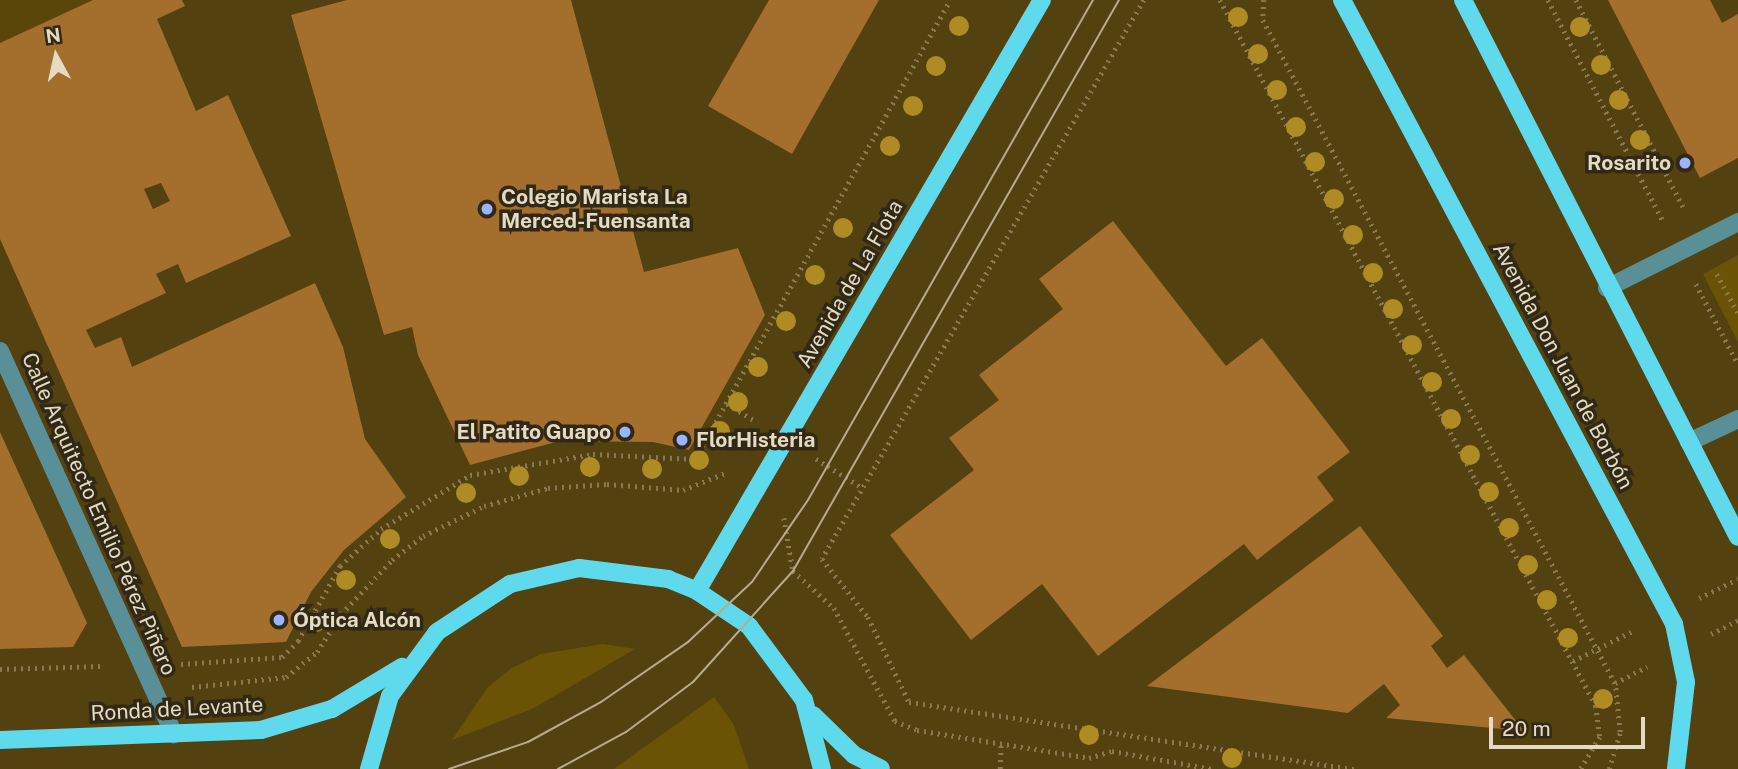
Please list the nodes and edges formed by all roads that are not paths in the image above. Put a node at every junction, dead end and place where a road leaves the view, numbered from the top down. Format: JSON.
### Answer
{"nodes":[{"id":1,"x":1042,"y":0,"type":"edge"},
{"id":2,"x":1342,"y":0,"type":"edge"},
{"id":3,"x":1463,"y":0,"type":"edge"},
{"id":4,"x":1738,"y":222,"type":"edge"},
{"id":5,"x":1607,"y":288,"type":"junction"},
{"id":6,"x":0,"y":351,"type":"edge"},
{"id":7,"x":1738,"y":419,"type":"edge"},
{"id":8,"x":1689,"y":442,"type":"junction"},
{"id":9,"x":1738,"y":537,"type":"edge"},
{"id":10,"x":697,"y":591,"type":"junction"},
{"id":11,"x":419,"y":650,"type":"junction"},
{"id":12,"x":804,"y":700,"type":"junction"},
{"id":13,"x":174,"y":734,"type":"junction"},
{"id":14,"x":0,"y":740,"type":"edge"},
{"id":15,"x":369,"y":769,"type":"edge"},
{"id":16,"x":822,"y":769,"type":"edge"},
{"id":17,"x":881,"y":769,"type":"edge"},
{"id":18,"x":1676,"y":769,"type":"edge"}],
"edges":[{"from":1,"to":10,"type":"main road","name":"Avenida de La Flota"},
{"from":2,"to":18,"type":"main road","name":"Avenida Don Juan de Borbón"},
{"from":3,"to":5,"type":"main road"},
{"from":4,"to":5,"type":"street"},
{"from":5,"to":8,"type":"main road"},
{"from":6,"to":13,"type":"street","name":"Calle Arquitecto Emilio Pérez Piñero"},
{"from":7,"to":8,"type":"street"},
{"from":8,"to":9,"type":"main road"},
{"from":10,"to":11,"type":"main road","name":"Ronda de Levante"},
{"from":10,"to":12,"type":"main road"},
{"from":11,"to":13,"type":"main road","name":"Ronda de Levante"},
{"from":11,"to":15,"type":"main road"},
{"from":12,"to":16,"type":"main road"},
{"from":12,"to":17,"type":"main road"},
{"from":13,"to":14,"type":"main road","name":"Ronda de Levante"}]}
